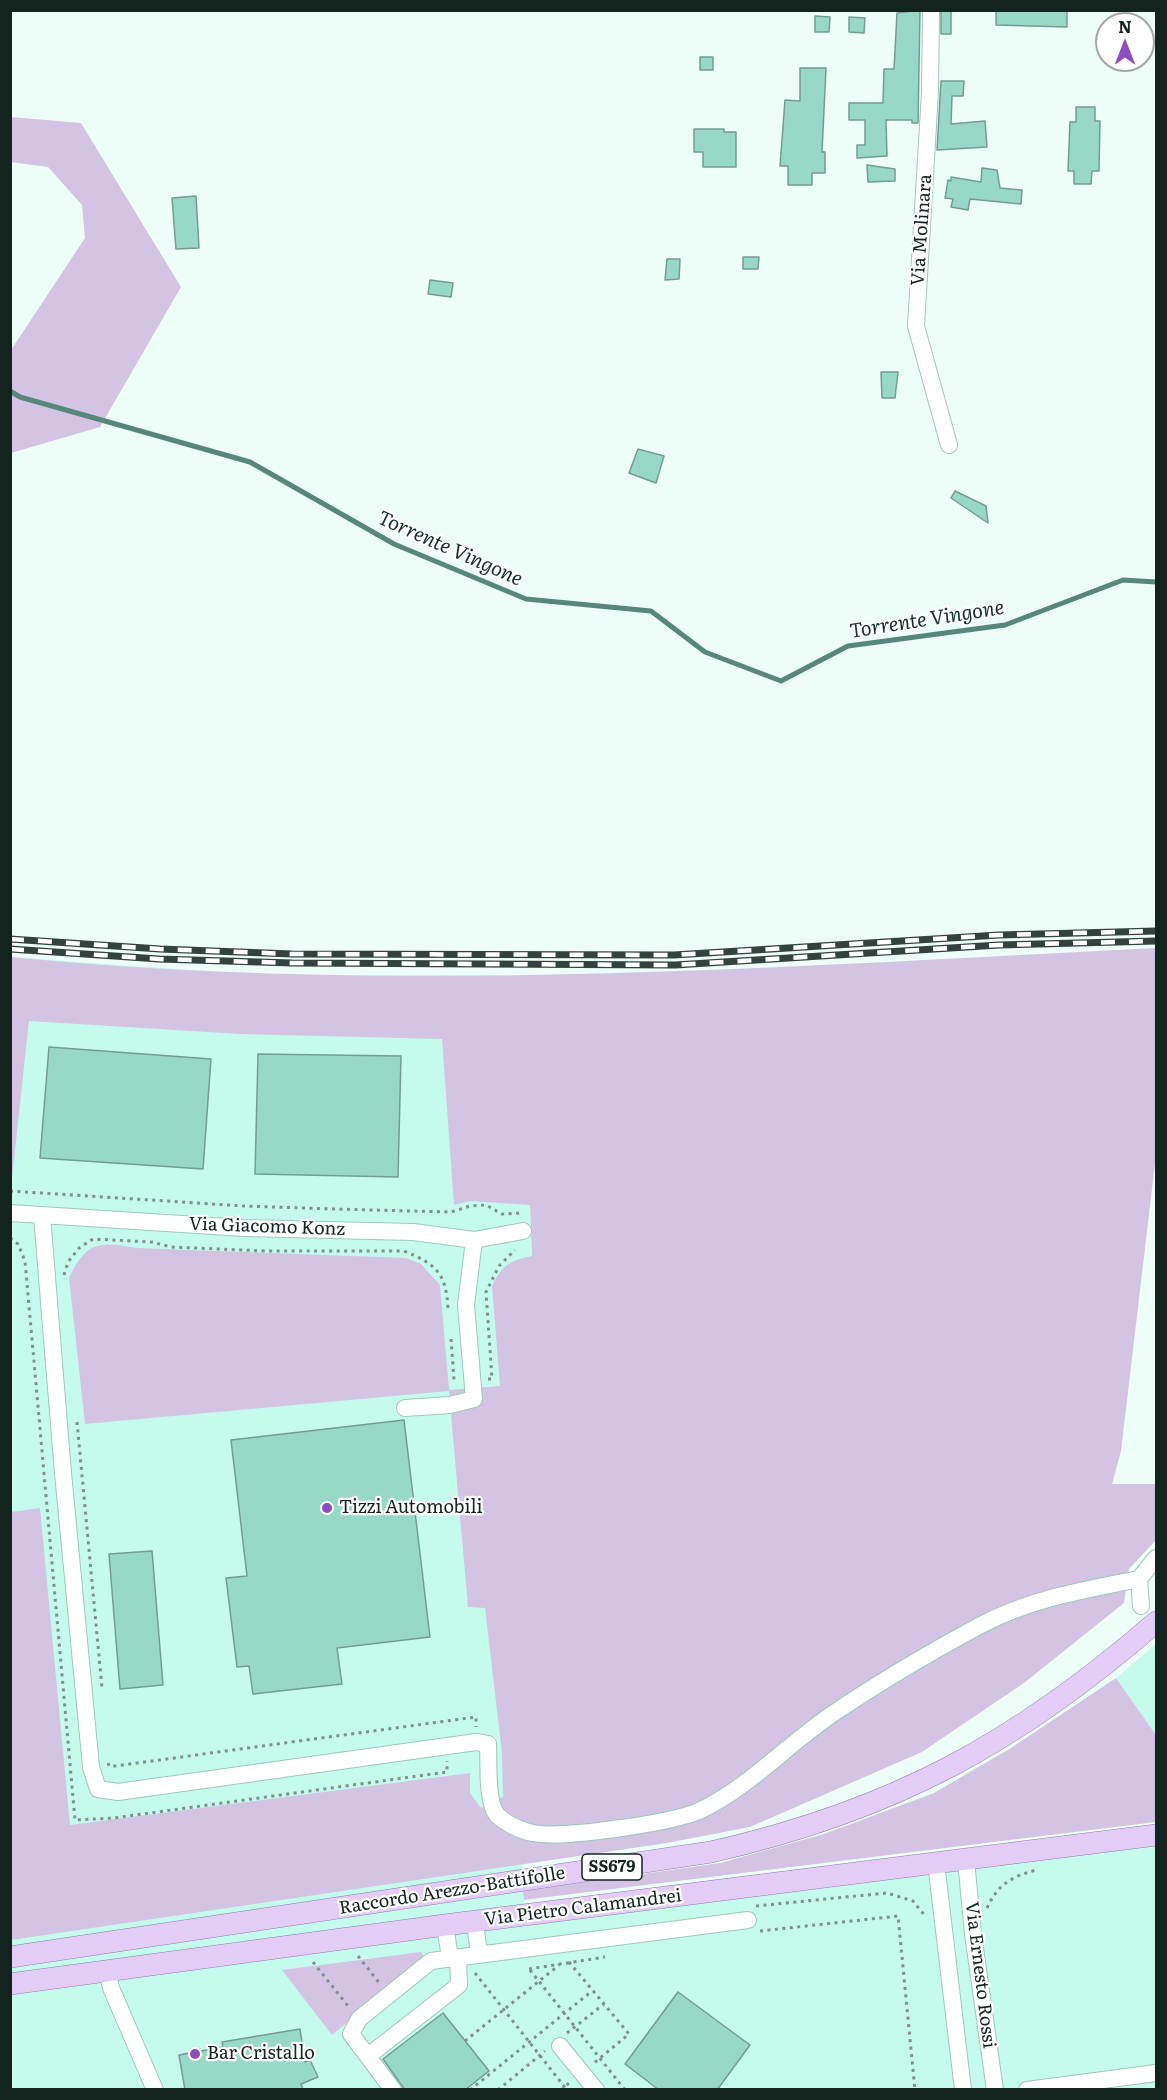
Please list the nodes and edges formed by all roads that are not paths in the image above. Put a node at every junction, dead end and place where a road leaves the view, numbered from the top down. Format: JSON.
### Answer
{"nodes":[{"id":1,"x":931,"y":10,"type":"edge"},
{"id":2,"x":949,"y":445,"type":"dead end"},
{"id":3,"x":10,"y":1213,"type":"edge"},
{"id":4,"x":42,"y":1216,"type":"junction"},
{"id":5,"x":524,"y":1231,"type":"road end"},
{"id":6,"x":474,"y":1240,"type":"junction"},
{"id":7,"x":405,"y":1408,"type":"dead end"},
{"id":8,"x":1156,"y":1558,"type":"edge"},
{"id":9,"x":1139,"y":1579,"type":"junction"},
{"id":10,"x":1141,"y":1606,"type":"dead end"},
{"id":11,"x":1156,"y":1622,"type":"edge"},
{"id":12,"x":1156,"y":1835,"type":"edge"},
{"id":13,"x":966,"y":1860,"type":"junction"},
{"id":14,"x":936,"y":1863,"type":"junction"},
{"id":15,"x":748,"y":1920,"type":"dead end"},
{"id":16,"x":475,"y":1922,"type":"junction"},
{"id":17,"x":446,"y":1925,"type":"junction"},
{"id":18,"x":10,"y":1956,"type":"edge"},
{"id":19,"x":464,"y":1959,"type":"junction"},
{"id":20,"x":107,"y":1971,"type":"junction"},
{"id":21,"x":10,"y":1984,"type":"edge"},
{"id":22,"x":560,"y":2046,"type":"dead end"},
{"id":23,"x":368,"y":2056,"type":"junction"},
{"id":24,"x":1156,"y":2073,"type":"edge"},
{"id":25,"x":155,"y":2090,"type":"edge"},
{"id":26,"x":393,"y":2090,"type":"edge"},
{"id":27,"x":596,"y":2090,"type":"edge"},
{"id":28,"x":963,"y":2090,"type":"edge"},
{"id":29,"x":995,"y":2090,"type":"edge"},
{"id":30,"x":1027,"y":2090,"type":"edge"}],
"edges":[{"from":1,"to":2,"type":"street","name":"Via Molinara"},
{"from":3,"to":4,"type":"street","name":"Via Giacomo Konz"},
{"from":4,"to":6,"type":"street","name":"Via Giacomo Konz"},
{"from":4,"to":9,"type":"street"},
{"from":5,"to":6,"type":"street","name":"Via Giacomo Konz"},
{"from":6,"to":7,"type":"street"},
{"from":8,"to":9,"type":"street"},
{"from":9,"to":10,"type":"street"},
{"from":11,"to":18,"type":"main road","name":"Raccordo Arezzo-Battifolle","number":"SS679"},
{"from":12,"to":13,"type":"main road","name":"Via Pietro Calamandrei"},
{"from":13,"to":14,"type":"main road","name":"Via Pietro Calamandrei"},
{"from":13,"to":29,"type":"street","name":"Via Ernesto Rossi"},
{"from":14,"to":16,"type":"main road","name":"Via Pietro Calamandrei"},
{"from":14,"to":28,"type":"street","name":"Via Ernesto Rossi"},
{"from":15,"to":19,"type":"street"},
{"from":16,"to":17,"type":"main road","name":"Via Pietro Calamandrei"},
{"from":16,"to":19,"type":"street"},
{"from":17,"to":19,"type":"street"},
{"from":17,"to":20,"type":"main road","name":"Via Pietro Calamandrei"},
{"from":19,"to":23,"type":"street"},
{"from":19,"to":23,"type":"street"},
{"from":20,"to":21,"type":"main road","name":"Via Pietro Calamandrei"},
{"from":20,"to":25,"type":"street"},
{"from":22,"to":27,"type":"street"},
{"from":23,"to":26,"type":"street"},
{"from":24,"to":30,"type":"street"}]}
